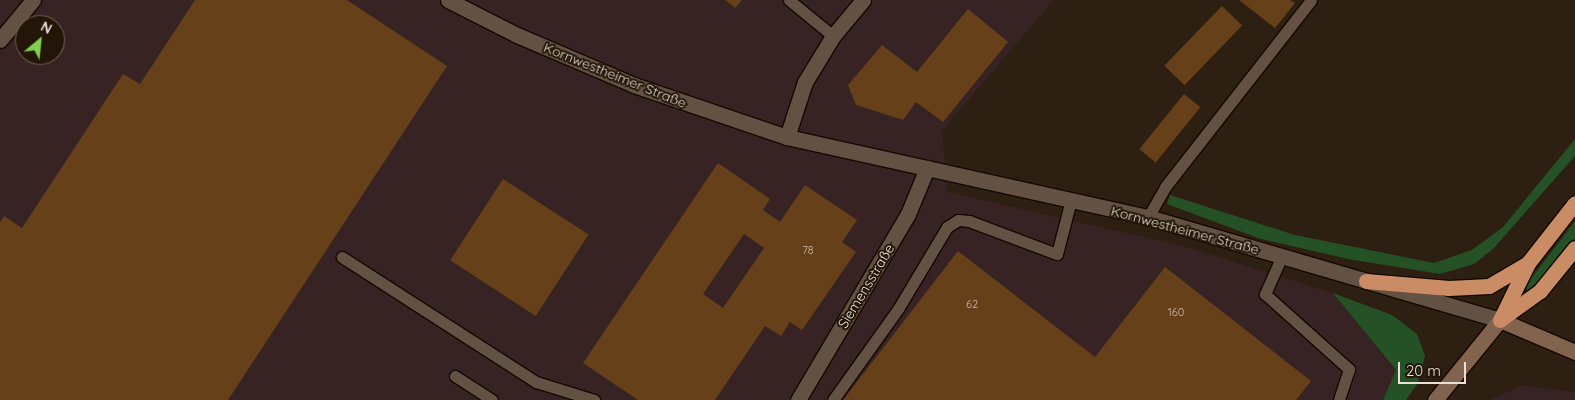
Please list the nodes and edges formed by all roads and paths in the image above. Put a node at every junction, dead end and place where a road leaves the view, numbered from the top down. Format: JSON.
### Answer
{"nodes":[{"id":1,"x":33,"y":0,"type":"edge"},
{"id":2,"x":448,"y":0,"type":"edge"},
{"id":3,"x":789,"y":0,"type":"edge"},
{"id":4,"x":863,"y":0,"type":"edge"},
{"id":5,"x":1311,"y":0,"type":"edge"},
{"id":6,"x":833,"y":36,"type":"junction"},
{"id":7,"x":0,"y":40,"type":"edge"},
{"id":8,"x":787,"y":136,"type":"junction"},
{"id":9,"x":927,"y":168,"type":"junction"},
{"id":10,"x":1070,"y":200,"type":"junction"},
{"id":11,"x":1575,"y":202,"type":"edge"},
{"id":12,"x":1148,"y":217,"type":"junction"},
{"id":13,"x":1575,"y":248,"type":"edge"},
{"id":14,"x":1282,"y":256,"type":"junction"},
{"id":15,"x":342,"y":257,"type":"dead end"},
{"id":16,"x":1528,"y":263,"type":"junction"},
{"id":17,"x":1366,"y":281,"type":"junction"},
{"id":18,"x":1500,"y":320,"type":"junction"},
{"id":19,"x":1575,"y":352,"type":"edge"},
{"id":20,"x":455,"y":376,"type":"dead end"},
{"id":21,"x":492,"y":400,"type":"edge"},
{"id":22,"x":594,"y":400,"type":"edge"},
{"id":23,"x":798,"y":400,"type":"edge"},
{"id":24,"x":833,"y":400,"type":"edge"},
{"id":25,"x":1339,"y":400,"type":"edge"},
{"id":26,"x":1435,"y":400,"type":"edge"}],
"edges":[{"from":1,"to":7,"type":"street"},
{"from":2,"to":8,"type":"street","name":"Kornwestheimer Straße"},
{"from":3,"to":6,"type":"lane"},
{"from":4,"to":6,"type":"street"},
{"from":5,"to":12,"type":"lane"},
{"from":6,"to":8,"type":"street"},
{"from":8,"to":9,"type":"street","name":"Kornwestheimer Straße"},
{"from":9,"to":10,"type":"street","name":"Kornwestheimer Straße"},
{"from":9,"to":23,"type":"street","name":"Siemensstraße"},
{"from":10,"to":12,"type":"street","name":"Kornwestheimer Straße"},
{"from":10,"to":24,"type":"lane"},
{"from":11,"to":16,"type":"highway"},
{"from":12,"to":14,"type":"street","name":"Kornwestheimer Straße"},
{"from":13,"to":18,"type":"highway"},
{"from":14,"to":17,"type":"street","name":"Kornwestheimer Straße"},
{"from":14,"to":25,"type":"lane"},
{"from":15,"to":22,"type":"lane"},
{"from":16,"to":17,"type":"highway"},
{"from":16,"to":18,"type":"highway"},
{"from":17,"to":18,"type":"street","name":"Kornwestheimer Straße"},
{"from":18,"to":19,"type":"street","name":"Kornwestheimer Straße"},
{"from":18,"to":26,"type":"street"},
{"from":20,"to":21,"type":"lane"}]}
